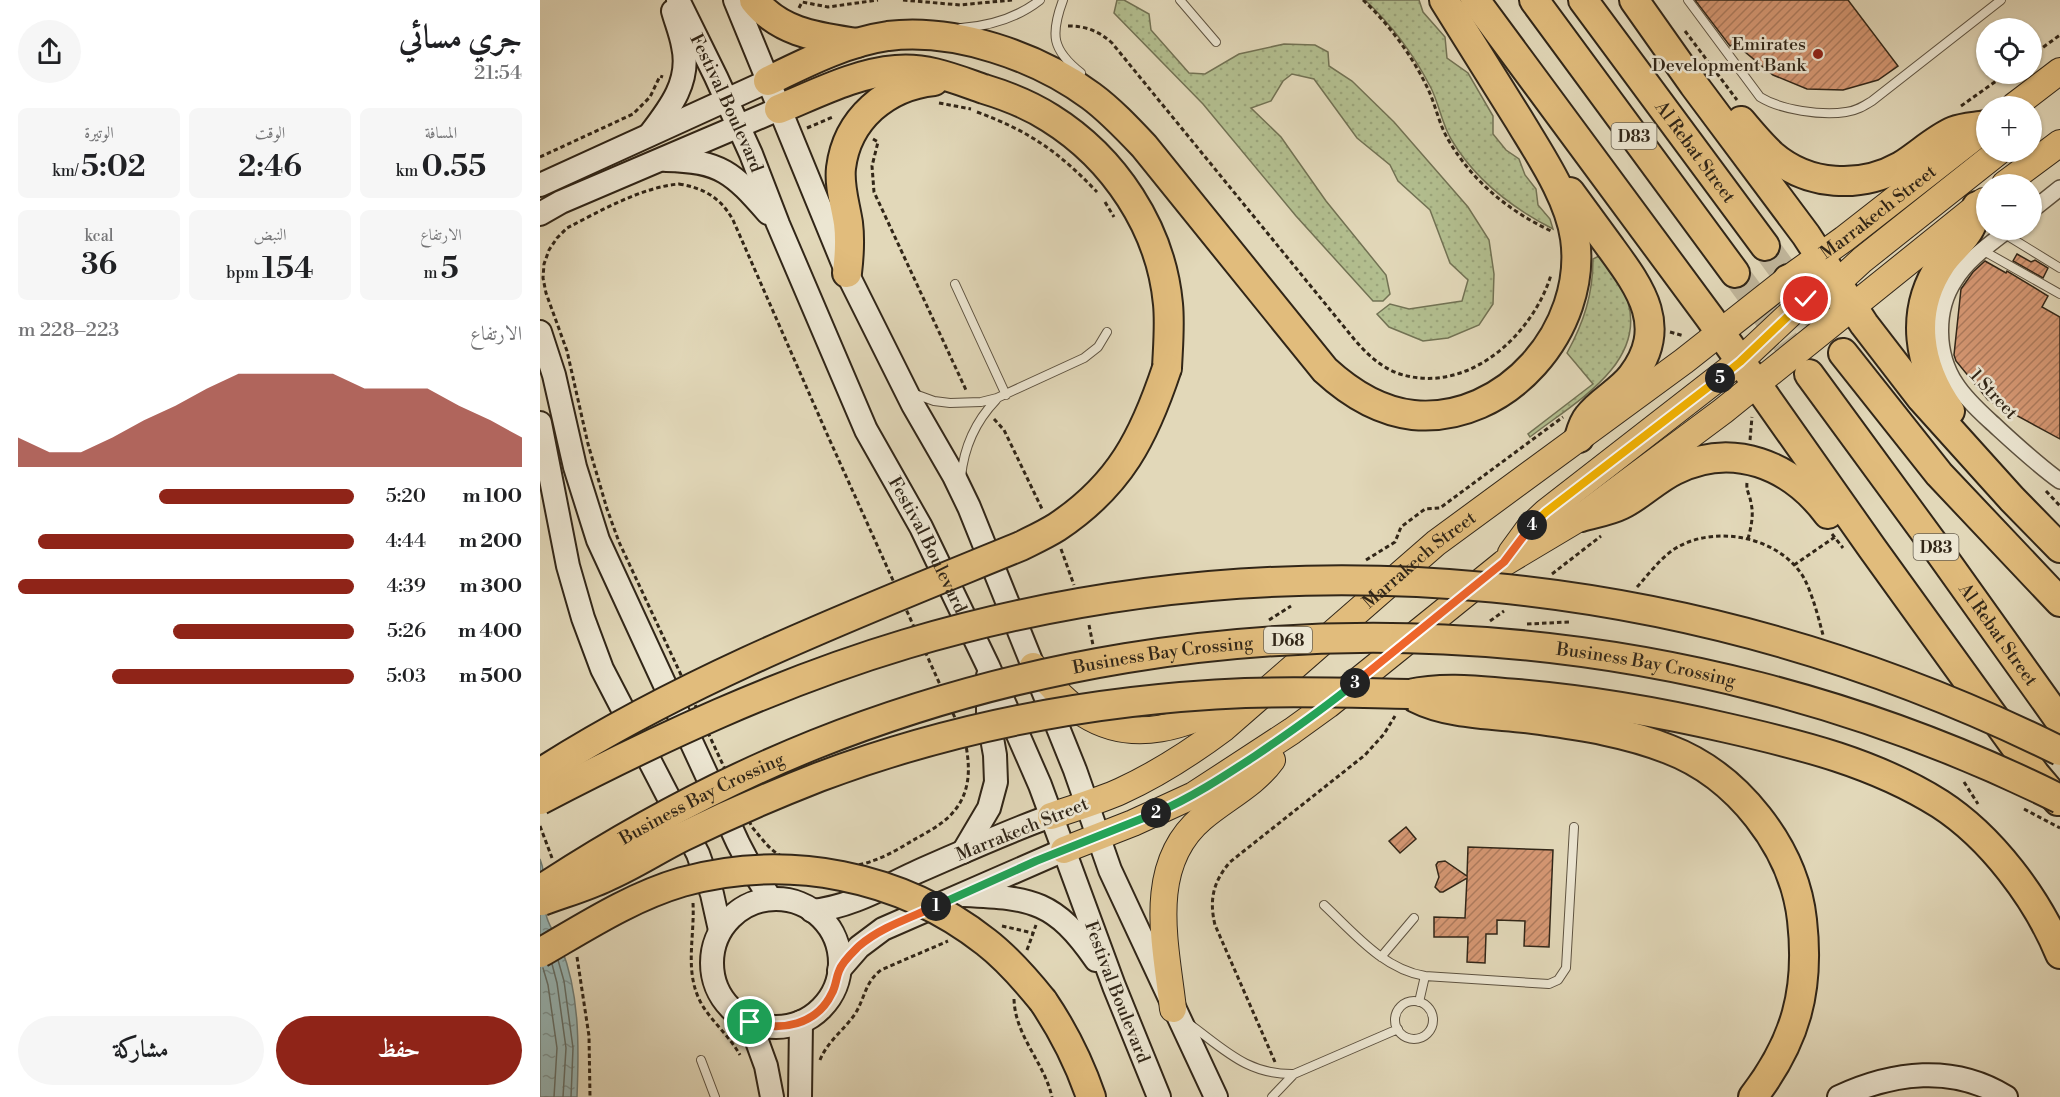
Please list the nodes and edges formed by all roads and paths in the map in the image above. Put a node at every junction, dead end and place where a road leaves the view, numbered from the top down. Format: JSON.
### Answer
{"nodes":[{"id":1,"x":670,"y":0,"type":"edge"},
{"id":2,"x":678,"y":0,"type":"edge"},
{"id":3,"x":735,"y":0,"type":"edge"},
{"id":4,"x":754,"y":0,"type":"edge"},
{"id":5,"x":878,"y":0,"type":"edge"},
{"id":6,"x":903,"y":0,"type":"edge"},
{"id":7,"x":1012,"y":0,"type":"edge"},
{"id":8,"x":1040,"y":0,"type":"edge"},
{"id":9,"x":1063,"y":0,"type":"edge"},
{"id":10,"x":1180,"y":0,"type":"edge"},
{"id":11,"x":1363,"y":0,"type":"edge"},
{"id":12,"x":1444,"y":0,"type":"edge"},
{"id":13,"x":1475,"y":0,"type":"edge"},
{"id":14,"x":1534,"y":0,"type":"edge"},
{"id":15,"x":1583,"y":0,"type":"edge"},
{"id":16,"x":1635,"y":0,"type":"edge"},
{"id":17,"x":1688,"y":0,"type":"edge"},
{"id":18,"x":2001,"y":0,"type":"edge"},
{"id":19,"x":799,"y":8,"type":"dead end"},
{"id":20,"x":1056,"y":26,"type":"junction"},
{"id":21,"x":911,"y":35,"type":"junction"},
{"id":22,"x":2060,"y":35,"type":"edge"},
{"id":23,"x":1216,"y":42,"type":"dead end"},
{"id":24,"x":859,"y":43,"type":"junction"},
{"id":25,"x":2042,"y":48,"type":"edge"},
{"id":26,"x":2060,"y":70,"type":"edge"},
{"id":27,"x":1086,"y":77,"type":"dead end"},
{"id":28,"x":768,"y":81,"type":"junction"},
{"id":29,"x":963,"y":82,"type":"junction"},
{"id":30,"x":1694,"y":85,"type":"junction"},
{"id":31,"x":2034,"y":96,"type":"edge"},
{"id":32,"x":727,"y":100,"type":"junction"},
{"id":33,"x":932,"y":103,"type":"dead end"},
{"id":34,"x":779,"y":109,"type":"junction"},
{"id":35,"x":738,"y":126,"type":"junction"},
{"id":36,"x":1976,"y":128,"type":"edge"},
{"id":37,"x":1976,"y":136,"type":"edge"},
{"id":38,"x":647,"y":137,"type":"junction"},
{"id":39,"x":2060,"y":143,"type":"edge"},
{"id":40,"x":1537,"y":150,"type":"junction"},
{"id":41,"x":659,"y":160,"type":"junction"},
{"id":42,"x":1985,"y":162,"type":"edge"},
{"id":43,"x":2018,"y":174,"type":"edge"},
{"id":44,"x":540,"y":185,"type":"edge"},
{"id":45,"x":2060,"y":188,"type":"edge"},
{"id":46,"x":1099,"y":193,"type":"dead end"},
{"id":47,"x":1104,"y":201,"type":"dead end"},
{"id":48,"x":2042,"y":202,"type":"edge"},
{"id":49,"x":1976,"y":207,"type":"edge"},
{"id":50,"x":540,"y":214,"type":"edge"},
{"id":51,"x":1976,"y":216,"type":"edge"},
{"id":52,"x":778,"y":224,"type":"junction"},
{"id":53,"x":1119,"y":225,"type":"dead end"},
{"id":54,"x":1558,"y":235,"type":"dead end"},
{"id":55,"x":1995,"y":240,"type":"edge"},
{"id":56,"x":2019,"y":240,"type":"edge"},
{"id":57,"x":1765,"y":246,"type":"tunnel mouth"},
{"id":58,"x":1982,"y":250,"type":"junction"},
{"id":59,"x":2060,"y":268,"type":"edge"},
{"id":60,"x":1552,"y":271,"type":"dead end"},
{"id":61,"x":847,"y":273,"type":"junction"},
{"id":62,"x":1735,"y":273,"type":"tunnel mouth"},
{"id":63,"x":1818,"y":278,"type":"junction"},
{"id":64,"x":955,"y":284,"type":"dead end"},
{"id":65,"x":2060,"y":294,"type":"edge"},
{"id":66,"x":1853,"y":306,"type":"junction"},
{"id":67,"x":540,"y":332,"type":"edge"},
{"id":68,"x":1107,"y":332,"type":"dead end"},
{"id":69,"x":1721,"y":333,"type":"junction"},
{"id":70,"x":1843,"y":353,"type":"tunnel mouth"},
{"id":71,"x":1748,"y":373,"type":"junction"},
{"id":72,"x":1809,"y":374,"type":"tunnel mouth"},
{"id":73,"x":905,"y":390,"type":"junction"},
{"id":74,"x":1006,"y":394,"type":"junction"},
{"id":75,"x":997,"y":398,"type":"junction"},
{"id":76,"x":581,"y":410,"type":"joint"},
{"id":77,"x":540,"y":423,"type":"edge"},
{"id":78,"x":1574,"y":425,"type":"junction"},
{"id":79,"x":1747,"y":480,"type":"dead end"},
{"id":80,"x":2060,"y":481,"type":"edge"},
{"id":81,"x":961,"y":491,"type":"junction"},
{"id":82,"x":2012,"y":499,"type":"junction"},
{"id":83,"x":1591,"y":526,"type":"junction"},
{"id":84,"x":1835,"y":537,"type":"dead end"},
{"id":85,"x":1748,"y":539,"type":"dead end"},
{"id":86,"x":1872,"y":548,"type":"junction"},
{"id":87,"x":2060,"y":548,"type":"edge"},
{"id":88,"x":1365,"y":560,"type":"dead end"},
{"id":89,"x":1504,"y":562,"type":"junction"},
{"id":90,"x":1794,"y":565,"type":"dead end"},
{"id":91,"x":1548,"y":577,"type":"dead end"},
{"id":92,"x":2060,"y":602,"type":"edge"},
{"id":93,"x":1295,"y":604,"type":"dead end"},
{"id":94,"x":1511,"y":605,"type":"dead end"},
{"id":95,"x":1265,"y":622,"type":"dead end"},
{"id":96,"x":1484,"y":626,"type":"dead end"},
{"id":97,"x":988,"y":666,"type":"junction"},
{"id":98,"x":1033,"y":666,"type":"junction"},
{"id":99,"x":1273,"y":685,"type":"junction"},
{"id":100,"x":1403,"y":703,"type":"junction"},
{"id":101,"x":2060,"y":721,"type":"edge"},
{"id":102,"x":1292,"y":731,"type":"junction"},
{"id":103,"x":2060,"y":751,"type":"edge"},
{"id":104,"x":540,"y":773,"type":"edge"},
{"id":105,"x":540,"y":800,"type":"edge"},
{"id":106,"x":2060,"y":800,"type":"edge"},
{"id":107,"x":1087,"y":804,"type":"junction"},
{"id":108,"x":2060,"y":804,"type":"edge"},
{"id":109,"x":1051,"y":816,"type":"junction"},
{"id":110,"x":1574,"y":827,"type":"dead end"},
{"id":111,"x":1098,"y":837,"type":"junction"},
{"id":112,"x":1064,"y":850,"type":"junction"},
{"id":113,"x":963,"y":852,"type":"junction"},
{"id":114,"x":540,"y":890,"type":"edge"},
{"id":115,"x":960,"y":895,"type":"junction"},
{"id":116,"x":770,"y":898,"type":"junction"},
{"id":117,"x":540,"y":902,"type":"edge"},
{"id":118,"x":1324,"y":904,"type":"dead end"},
{"id":119,"x":812,"y":911,"type":"junction"},
{"id":120,"x":1414,"y":918,"type":"dead end"},
{"id":121,"x":999,"y":926,"type":"dead end"},
{"id":122,"x":720,"y":930,"type":"junction"},
{"id":123,"x":1032,"y":933,"type":"dead end"},
{"id":124,"x":951,"y":940,"type":"dead end"},
{"id":125,"x":540,"y":953,"type":"edge"},
{"id":126,"x":2060,"y":954,"type":"edge"},
{"id":127,"x":1381,"y":957,"type":"junction"},
{"id":128,"x":839,"y":969,"type":"junction"},
{"id":129,"x":1425,"y":976,"type":"junction"},
{"id":130,"x":1114,"y":986,"type":"junction"},
{"id":131,"x":1419,"y":1002,"type":"junction"},
{"id":132,"x":1174,"y":1011,"type":"junction"},
{"id":133,"x":750,"y":1022,"type":"junction"},
{"id":134,"x":801,"y":1022,"type":"junction"},
{"id":135,"x":1398,"y":1029,"type":"junction"},
{"id":136,"x":701,"y":1060,"type":"dead end"},
{"id":137,"x":819,"y":1068,"type":"dead end"},
{"id":138,"x":1294,"y":1074,"type":"junction"},
{"id":139,"x":1281,"y":1075,"type":"junction"},
{"id":140,"x":715,"y":1097,"type":"edge"},
{"id":141,"x":772,"y":1097,"type":"edge"},
{"id":142,"x":800,"y":1097,"type":"edge"},
{"id":143,"x":1091,"y":1097,"type":"edge"},
{"id":144,"x":1160,"y":1097,"type":"edge"},
{"id":145,"x":1216,"y":1097,"type":"edge"},
{"id":146,"x":1272,"y":1097,"type":"edge"},
{"id":147,"x":1753,"y":1097,"type":"edge"},
{"id":148,"x":1839,"y":1097,"type":"edge"},
{"id":149,"x":2006,"y":1097,"type":"edge"}],
"edges":[{"from":1,"to":38,"type":"main road"},
{"from":2,"to":32,"type":"main road","name":"Festival Boulevard"},
{"from":3,"to":28,"type":"main road"},
{"from":4,"to":24,"type":"highway"},
{"from":5,"to":19,"type":"path"},
{"from":6,"to":7,"type":"path"},
{"from":8,"to":21,"type":"lane"},
{"from":9,"to":20,"type":"lane"},
{"from":10,"to":23,"type":"lane"},
{"from":11,"to":54,"type":"path"},
{"from":12,"to":40,"type":"highway"},
{"from":13,"to":69,"type":"highway"},
{"from":14,"to":62,"type":"highway","number":"D83"},
{"from":15,"to":57,"type":"highway","name":"Al Rebat Street","number":"D83"},
{"from":16,"to":30,"type":"highway"},
{"from":17,"to":18,"type":"lane"},
{"from":20,"to":27,"type":"lane"},
{"from":20,"to":60,"type":"path"},
{"from":21,"to":24,"type":"highway"},
{"from":21,"to":40,"type":"highway"},
{"from":22,"to":25,"type":"path"},
{"from":24,"to":28,"type":"highway"},
{"from":26,"to":31,"type":"main road"},
{"from":28,"to":32,"type":"main road"},
{"from":28,"to":34,"type":"main road"},
{"from":29,"to":34,"type":"highway"},
{"from":29,"to":61,"type":"highway"},
{"from":29,"to":104,"type":"highway","bridge":true},
{"from":30,"to":36,"type":"highway"},
{"from":30,"to":63,"type":"highway"},
{"from":32,"to":35,"type":"main road","name":"Festival Boulevard"},
{"from":32,"to":38,"type":"main road"},
{"from":33,"to":46,"type":"path"},
{"from":34,"to":35,"type":"main road"},
{"from":34,"to":61,"type":"main road"},
{"from":35,"to":41,"type":"main road"},
{"from":35,"to":52,"type":"main road","name":"Festival Boulevard"},
{"from":37,"to":63,"type":"main road","name":"Marrakech Street"},
{"from":38,"to":44,"type":"main road"},
{"from":39,"to":43,"type":"main road"},
{"from":40,"to":78,"type":"highway"},
{"from":41,"to":50,"type":"main road"},
{"from":41,"to":52,"type":"main road"},
{"from":42,"to":63,"type":"main road"},
{"from":45,"to":48,"type":"street"},
{"from":47,"to":53,"type":"path"},
{"from":49,"to":66,"type":"main road","name":"Marrakech Street"},
{"from":51,"to":82,"type":"highway"},
{"from":52,"to":97,"type":"main road","name":"Festival Boulevard"},
{"from":55,"to":58,"type":"street","name":"1 Street"},
{"from":56,"to":59,"type":"lane"},
{"from":58,"to":65,"type":"lane"},
{"from":58,"to":80,"type":"street","name":"1 Street"},
{"from":61,"to":73,"type":"main road"},
{"from":63,"to":66,"type":"highway"},
{"from":63,"to":69,"type":"main road","name":"Marrakech Street"},
{"from":63,"to":71,"type":"main road"},
{"from":64,"to":74,"type":"lane"},
{"from":66,"to":71,"type":"main road","name":"Marrakech Street"},
{"from":66,"to":82,"type":"highway"},
{"from":67,"to":116,"type":"main road"},
{"from":68,"to":74,"type":"lane"},
{"from":69,"to":71,"type":"highway"},
{"from":69,"to":78,"type":"main road","name":"Marrakech Street"},
{"from":70,"to":92,"type":"highway","number":"D83"},
{"from":71,"to":83,"type":"main road","name":"Marrakech Street"},
{"from":71,"to":86,"type":"highway"},
{"from":71,"to":89,"type":"main road"},
{"from":72,"to":101,"type":"highway","name":"Al Rebat Street","number":"D83"},
{"from":73,"to":75,"type":"lane"},
{"from":73,"to":81,"type":"main road"},
{"from":74,"to":75,"type":"lane"},
{"from":75,"to":81,"type":"lane"},
{"from":76,"to":76,"type":"path"},
{"from":77,"to":122,"type":"main road"},
{"from":78,"to":88,"type":"path"},
{"from":78,"to":99,"type":"main road","name":"Marrakech Street"},
{"from":79,"to":85,"type":"path"},
{"from":81,"to":98,"type":"main road"},
{"from":82,"to":87,"type":"highway"},
{"from":83,"to":86,"type":"highway"},
{"from":83,"to":89,"type":"main road","name":"Marrakech Street"},
{"from":83,"to":91,"type":"path"},
{"from":84,"to":90,"type":"path"},
{"from":86,"to":108,"type":"highway"},
{"from":89,"to":102,"type":"main road","name":"Marrakech Street"},
{"from":93,"to":95,"type":"path"},
{"from":94,"to":96,"type":"path"},
{"from":97,"to":109,"type":"main road","name":"Festival Boulevard"},
{"from":97,"to":113,"type":"main road"},
{"from":98,"to":99,"type":"main road"},
{"from":98,"to":107,"type":"main road"},
{"from":99,"to":107,"type":"main road","name":"Marrakech Street"},
{"from":100,"to":117,"type":"highway","bridge":true},
{"from":100,"to":126,"type":"highway"},
{"from":100,"to":139,"type":"path"},
{"from":100,"to":147,"type":"highway"},
{"from":102,"to":111,"type":"main road","name":"Marrakech Street"},
{"from":102,"to":132,"type":"main road"},
{"from":103,"to":105,"type":"highway","bridge":true},
{"from":106,"to":114,"type":"highway","name":"Business Bay Crossing","number":"D68","bridge":true},
{"from":107,"to":109,"type":"main road","name":"Marrakech Street"},
{"from":107,"to":111,"type":"main road"},
{"from":109,"to":112,"type":"main road","name":"Festival Boulevard"},
{"from":109,"to":113,"type":"main road","name":"Marrakech Street"},
{"from":110,"to":129,"type":"lane"},
{"from":111,"to":112,"type":"main road","name":"Marrakech Street"},
{"from":111,"to":132,"type":"main road"},
{"from":112,"to":115,"type":"main road","name":"Marrakech Street"},
{"from":112,"to":130,"type":"main road","name":"Festival Boulevard"},
{"from":113,"to":119,"type":"main road","name":"Marrakech Street"},
{"from":115,"to":128,"type":"main road","name":"Marrakech Street"},
{"from":115,"to":130,"type":"main road"},
{"from":116,"to":119,"type":"main road"},
{"from":116,"to":122,"type":"main road"},
{"from":118,"to":127,"type":"lane"},
{"from":119,"to":128,"type":"main road"},
{"from":120,"to":127,"type":"lane"},
{"from":121,"to":123,"type":"path"},
{"from":122,"to":133,"type":"main road"},
{"from":124,"to":137,"type":"path"},
{"from":125,"to":143,"type":"highway","bridge":true},
{"from":127,"to":129,"type":"lane"},
{"from":128,"to":134,"type":"main road"},
{"from":129,"to":131,"type":"lane"},
{"from":130,"to":144,"type":"main road","name":"Festival Boulevard"},
{"from":131,"to":135,"type":"lane"},
{"from":131,"to":135,"type":"lane"},
{"from":132,"to":139,"type":"lane"},
{"from":132,"to":145,"type":"main road"},
{"from":133,"to":134,"type":"main road"},
{"from":133,"to":141,"type":"main road"},
{"from":134,"to":142,"type":"main road"},
{"from":135,"to":138,"type":"lane"},
{"from":136,"to":140,"type":"lane"},
{"from":138,"to":139,"type":"lane"},
{"from":138,"to":146,"type":"lane"},
{"from":148,"to":149,"type":"main road"}]}
